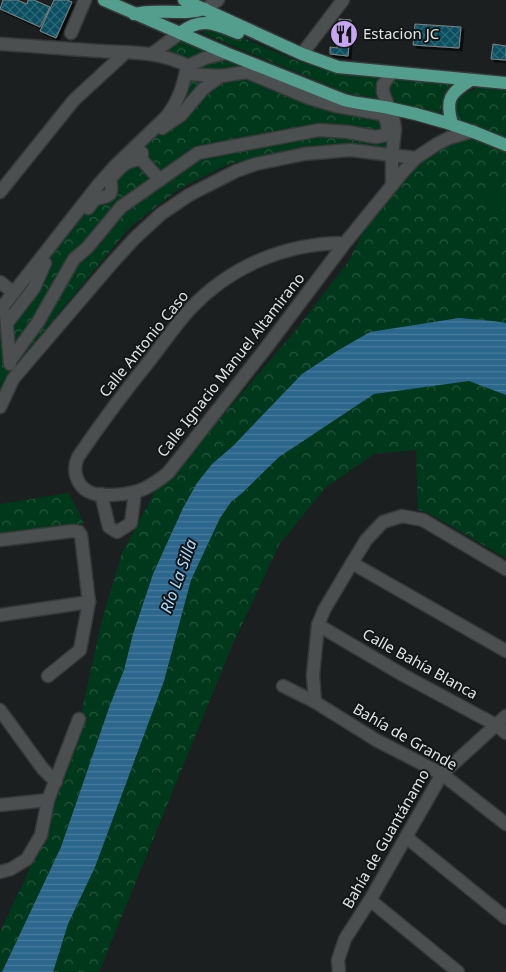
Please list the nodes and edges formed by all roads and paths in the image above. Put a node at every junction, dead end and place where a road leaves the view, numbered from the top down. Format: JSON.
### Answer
{"nodes":[{"id":1,"x":85,"y":0,"type":"edge"},
{"id":2,"x":104,"y":0,"type":"edge"},
{"id":3,"x":184,"y":0,"type":"edge"},
{"id":4,"x":218,"y":0,"type":"edge"},
{"id":5,"x":343,"y":0,"type":"edge"},
{"id":6,"x":205,"y":9,"type":"junction"},
{"id":7,"x":134,"y":14,"type":"junction"},
{"id":8,"x":157,"y":24,"type":"junction"},
{"id":9,"x":71,"y":33,"type":"dead end"},
{"id":10,"x":180,"y":33,"type":"junction"},
{"id":11,"x":266,"y":38,"type":"junction"},
{"id":12,"x":0,"y":44,"type":"edge"},
{"id":13,"x":157,"y":50,"type":"junction"},
{"id":14,"x":125,"y":53,"type":"junction"},
{"id":15,"x":226,"y":54,"type":"junction"},
{"id":16,"x":302,"y":54,"type":"junction"},
{"id":17,"x":187,"y":70,"type":"junction"},
{"id":18,"x":391,"y":73,"type":"junction"},
{"id":19,"x":221,"y":76,"type":"junction"},
{"id":20,"x":471,"y":80,"type":"junction"},
{"id":21,"x":506,"y":83,"type":"edge"},
{"id":22,"x":389,"y":108,"type":"junction"},
{"id":23,"x":452,"y":124,"type":"junction"},
{"id":24,"x":473,"y":131,"type":"junction"},
{"id":25,"x":382,"y":136,"type":"junction"},
{"id":26,"x":506,"y":145,"type":"edge"},
{"id":27,"x":387,"y":154,"type":"junction"},
{"id":28,"x":416,"y":158,"type":"junction"},
{"id":29,"x":141,"y":159,"type":"junction"},
{"id":30,"x":160,"y":180,"type":"junction"},
{"id":31,"x":2,"y":184,"type":"edge"},
{"id":32,"x":392,"y":184,"type":"junction"},
{"id":33,"x":345,"y":243,"type":"junction"},
{"id":34,"x":0,"y":282,"type":"edge"},
{"id":35,"x":14,"y":293,"type":"junction"},
{"id":36,"x":2,"y":307,"type":"edge"},
{"id":37,"x":7,"y":323,"type":"junction"},
{"id":38,"x":10,"y":361,"type":"junction"},
{"id":39,"x":13,"y":379,"type":"junction"},
{"id":40,"x":0,"y":407,"type":"edge"},
{"id":41,"x":135,"y":492,"type":"junction"},
{"id":42,"x":101,"y":494,"type":"junction"},
{"id":43,"x":0,"y":540,"type":"edge"},
{"id":44,"x":352,"y":563,"type":"junction"},
{"id":45,"x":506,"y":569,"type":"edge"},
{"id":46,"x":89,"y":602,"type":"junction"},
{"id":47,"x":0,"y":614,"type":"edge"},
{"id":48,"x":318,"y":625,"type":"junction"},
{"id":49,"x":506,"y":651,"type":"edge"},
{"id":50,"x":48,"y":676,"type":"dead end"},
{"id":51,"x":283,"y":686,"type":"dead end"},
{"id":52,"x":315,"y":702,"type":"junction"},
{"id":53,"x":0,"y":710,"type":"edge"},
{"id":54,"x":506,"y":716,"type":"edge"},
{"id":55,"x":79,"y":719,"type":"dead end"},
{"id":56,"x":4,"y":722,"type":"edge"},
{"id":57,"x":501,"y":729,"type":"edge"},
{"id":58,"x":442,"y":774,"type":"junction"},
{"id":59,"x":56,"y":782,"type":"junction"},
{"id":60,"x":48,"y":800,"type":"junction"},
{"id":61,"x":0,"y":805,"type":"edge"},
{"id":62,"x":506,"y":824,"type":"edge"},
{"id":63,"x":406,"y":837,"type":"junction"},
{"id":64,"x":0,"y":872,"type":"edge"},
{"id":65,"x":370,"y":900,"type":"junction"},
{"id":66,"x":506,"y":918,"type":"edge"},
{"id":67,"x":339,"y":972,"type":"edge"},
{"id":68,"x":458,"y":972,"type":"edge"}],
"edges":[{"from":1,"to":9,"type":"street"},
{"from":2,"to":7,"type":"main road"},
{"from":3,"to":6,"type":"main road"},
{"from":4,"to":6,"type":"street"},
{"from":5,"to":16,"type":"street"},
{"from":6,"to":7,"type":"main road"},
{"from":6,"to":11,"type":"main road"},
{"from":7,"to":8,"type":"main road"},
{"from":8,"to":10,"type":"main road"},
{"from":8,"to":13,"type":"street"},
{"from":10,"to":11,"type":"main road"},
{"from":10,"to":13,"type":"street"},
{"from":10,"to":15,"type":"main road"},
{"from":11,"to":16,"type":"main road"},
{"from":12,"to":14,"type":"street"},
{"from":13,"to":14,"type":"street"},
{"from":13,"to":17,"type":"street"},
{"from":14,"to":31,"type":"street"},
{"from":15,"to":17,"type":"street"},
{"from":15,"to":22,"type":"main road"},
{"from":16,"to":18,"type":"main road"},
{"from":17,"to":19,"type":"street"},
{"from":17,"to":35,"type":"street"},
{"from":18,"to":20,"type":"main road"},
{"from":18,"to":22,"type":"street"},
{"from":19,"to":25,"type":"street"},
{"from":19,"to":29,"type":"street"},
{"from":20,"to":21,"type":"main road"},
{"from":20,"to":23,"type":"main road"},
{"from":22,"to":23,"type":"main road"},
{"from":22,"to":27,"type":"street"},
{"from":23,"to":24,"type":"main road"},
{"from":24,"to":26,"type":"main road"},
{"from":24,"to":28,"type":"street","name":"Calle Ignacio Manuel Altamirano"},
{"from":25,"to":27,"type":"street"},
{"from":25,"to":30,"type":"street"},
{"from":27,"to":28,"type":"street"},
{"from":27,"to":32,"type":"street"},
{"from":27,"to":39,"type":"street"},
{"from":28,"to":32,"type":"street","name":"Calle Ignacio Manuel Altamirano"},
{"from":29,"to":30,"type":"street"},
{"from":29,"to":37,"type":"street"},
{"from":30,"to":38,"type":"street"},
{"from":32,"to":33,"type":"street","name":"Calle Ignacio Manuel Altamirano"},
{"from":33,"to":41,"type":"street","name":"Calle Ignacio Manuel Altamirano"},
{"from":33,"to":42,"type":"street","name":"Calle Antonio Caso"},
{"from":34,"to":35,"type":"street"},
{"from":35,"to":36,"type":"street"},
{"from":36,"to":37,"type":"street"},
{"from":37,"to":38,"type":"street"},
{"from":38,"to":39,"type":"street"},
{"from":39,"to":40,"type":"street"},
{"from":41,"to":42,"type":"street","name":"Calle Ignacio Manuel Altamirano"},
{"from":41,"to":42,"type":"street"},
{"from":43,"to":46,"type":"street"},
{"from":44,"to":45,"type":"street"},
{"from":44,"to":48,"type":"street"},
{"from":44,"to":49,"type":"street"},
{"from":46,"to":47,"type":"street"},
{"from":46,"to":50,"type":"street"},
{"from":48,"to":52,"type":"street"},
{"from":48,"to":57,"type":"street","name":"Calle Bahía Blanca"},
{"from":51,"to":52,"type":"street","name":"Bahía de Grande"},
{"from":52,"to":58,"type":"street","name":"Bahía de Grande"},
{"from":53,"to":56,"type":"street"},
{"from":54,"to":57,"type":"street","name":"Bahía de Guantánamo"},
{"from":55,"to":59,"type":"street"},
{"from":56,"to":59,"type":"street"},
{"from":57,"to":58,"type":"street","name":"Bahía de Guantánamo"},
{"from":58,"to":62,"type":"street","name":"Bahía de Grande"},
{"from":58,"to":63,"type":"street","name":"Bahía de Guantánamo"},
{"from":59,"to":60,"type":"street"},
{"from":60,"to":61,"type":"street"},
{"from":60,"to":64,"type":"street"},
{"from":63,"to":65,"type":"street","name":"Bahía de Guantánamo"},
{"from":63,"to":66,"type":"street"},
{"from":65,"to":67,"type":"street","name":"Bahía de Guantánamo"},
{"from":65,"to":68,"type":"street"}]}
